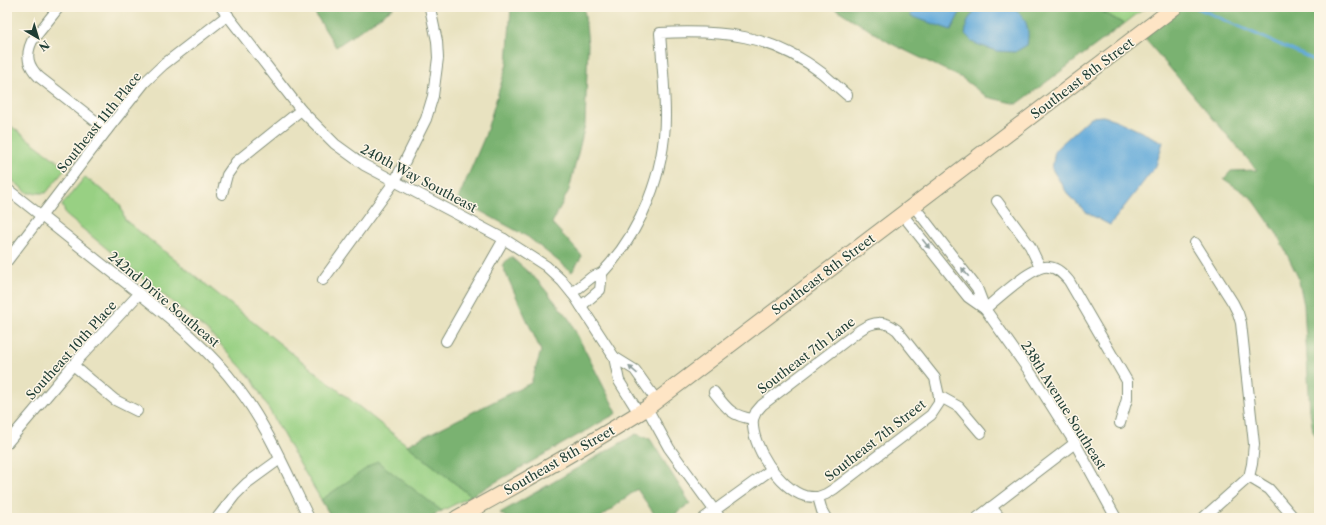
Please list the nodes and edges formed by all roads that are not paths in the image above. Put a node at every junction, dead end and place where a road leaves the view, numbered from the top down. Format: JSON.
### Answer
{"nodes":[{"id":1,"x":59,"y":7,"type":"edge"},
{"id":2,"x":1175,"y":7,"type":"edge"},
{"id":3,"x":430,"y":8,"type":"dead end"},
{"id":4,"x":224,"y":11,"type":"edge"},
{"id":5,"x":847,"y":95,"type":"dead end"},
{"id":6,"x":301,"y":110,"type":"junction"},
{"id":7,"x":107,"y":130,"type":"junction"},
{"id":8,"x":395,"y":181,"type":"junction"},
{"id":9,"x":7,"y":189,"type":"edge"},
{"id":10,"x":222,"y":194,"type":"dead end"},
{"id":11,"x":997,"y":201,"type":"dead end"},
{"id":12,"x":908,"y":210,"type":"junction"},
{"id":13,"x":41,"y":216,"type":"junction"},
{"id":14,"x":504,"y":239,"type":"junction"},
{"id":15,"x":1195,"y":244,"type":"dead end"},
{"id":16,"x":7,"y":260,"type":"edge"},
{"id":17,"x":1040,"y":268,"type":"junction"},
{"id":18,"x":602,"y":274,"type":"junction"},
{"id":19,"x":323,"y":280,"type":"dead end"},
{"id":20,"x":572,"y":293,"type":"junction"},
{"id":21,"x":139,"y":294,"type":"junction"},
{"id":22,"x":581,"y":306,"type":"junction"},
{"id":23,"x":984,"y":309,"type":"junction"},
{"id":24,"x":446,"y":342,"type":"dead end"},
{"id":25,"x":614,"y":357,"type":"junction"},
{"id":26,"x":73,"y":365,"type":"junction"},
{"id":27,"x":714,"y":392,"type":"dead end"},
{"id":28,"x":939,"y":396,"type":"junction"},
{"id":29,"x":648,"y":407,"type":"junction"},
{"id":30,"x":137,"y":411,"type":"dead end"},
{"id":31,"x":753,"y":419,"type":"junction"},
{"id":32,"x":1120,"y":423,"type":"dead end"},
{"id":33,"x":981,"y":433,"type":"dead end"},
{"id":34,"x":7,"y":443,"type":"edge"},
{"id":35,"x":1075,"y":443,"type":"junction"},
{"id":36,"x":280,"y":459,"type":"junction"},
{"id":37,"x":772,"y":469,"type":"junction"},
{"id":38,"x":1249,"y":477,"type":"junction"},
{"id":39,"x":818,"y":497,"type":"junction"},
{"id":40,"x":992,"y":507,"type":"junction"},
{"id":41,"x":717,"y":514,"type":"edge"},
{"id":42,"x":217,"y":518,"type":"edge"},
{"id":43,"x":309,"y":518,"type":"edge"},
{"id":44,"x":457,"y":518,"type":"edge"},
{"id":45,"x":704,"y":518,"type":"edge"},
{"id":46,"x":826,"y":518,"type":"edge"},
{"id":47,"x":977,"y":518,"type":"edge"},
{"id":48,"x":1000,"y":518,"type":"edge"},
{"id":49,"x":1116,"y":518,"type":"edge"},
{"id":50,"x":1203,"y":518,"type":"edge"},
{"id":51,"x":1294,"y":518,"type":"edge"}],
"edges":[{"from":1,"to":7,"type":"street"},
{"from":2,"to":12,"type":"street","name":"Southeast 8th Street"},
{"from":3,"to":8,"type":"street"},
{"from":4,"to":6,"type":"street","name":"240th Way Southeast"},
{"from":4,"to":7,"type":"street","name":"Southeast 11th Place"},
{"from":5,"to":18,"type":"street"},
{"from":6,"to":8,"type":"street","name":"240th Way Southeast"},
{"from":6,"to":10,"type":"street"},
{"from":7,"to":13,"type":"street","name":"Southeast 11th Place"},
{"from":8,"to":14,"type":"street","name":"240th Way Southeast"},
{"from":8,"to":19,"type":"street"},
{"from":9,"to":13,"type":"street","name":"242nd Drive Southeast"},
{"from":11,"to":17,"type":"street"},
{"from":12,"to":23,"type":"street","name":"238th Avenue Southeast"},
{"from":12,"to":29,"type":"street","name":"Southeast 8th Street"},
{"from":13,"to":16,"type":"street","name":"Southeast 11th Place"},
{"from":13,"to":21,"type":"street","name":"242nd Drive Southeast"},
{"from":14,"to":20,"type":"street","name":"240th Way Southeast"},
{"from":14,"to":24,"type":"street"},
{"from":15,"to":38,"type":"street"},
{"from":17,"to":23,"type":"street"},
{"from":17,"to":32,"type":"street"},
{"from":18,"to":20,"type":"street"},
{"from":18,"to":22,"type":"street"},
{"from":20,"to":22,"type":"street","name":"240th Way Southeast"},
{"from":21,"to":26,"type":"street","name":"Southeast 10th Place"},
{"from":21,"to":36,"type":"street","name":"242nd Drive Southeast"},
{"from":22,"to":25,"type":"street","name":"240th Way Southeast"},
{"from":23,"to":35,"type":"street","name":"238th Avenue Southeast"},
{"from":25,"to":29,"type":"street","name":"240th Way Southeast"},
{"from":29,"to":25,"type":"street","name":"240th Way Southeast","one_way":true},
{"from":26,"to":30,"type":"street"},
{"from":26,"to":34,"type":"street","name":"Southeast 10th Place"},
{"from":27,"to":31,"type":"street"},
{"from":28,"to":31,"type":"street","name":"Southeast 7th Lane"},
{"from":28,"to":33,"type":"street"},
{"from":28,"to":39,"type":"street","name":"Southeast 7th Street"},
{"from":29,"to":41,"type":"street","name":"240th Way Southeast"},
{"from":29,"to":44,"type":"street","name":"Southeast 8th Street"},
{"from":31,"to":37,"type":"street"},
{"from":35,"to":40,"type":"street"},
{"from":35,"to":49,"type":"street","name":"238th Avenue Southeast"},
{"from":36,"to":42,"type":"street"},
{"from":36,"to":43,"type":"street","name":"242nd Drive Southeast"},
{"from":37,"to":39,"type":"street"},
{"from":37,"to":41,"type":"street"},
{"from":38,"to":50,"type":"street"},
{"from":38,"to":51,"type":"street"},
{"from":39,"to":46,"type":"street"},
{"from":40,"to":47,"type":"street"},
{"from":40,"to":48,"type":"street"},
{"from":41,"to":45,"type":"street"}]}
